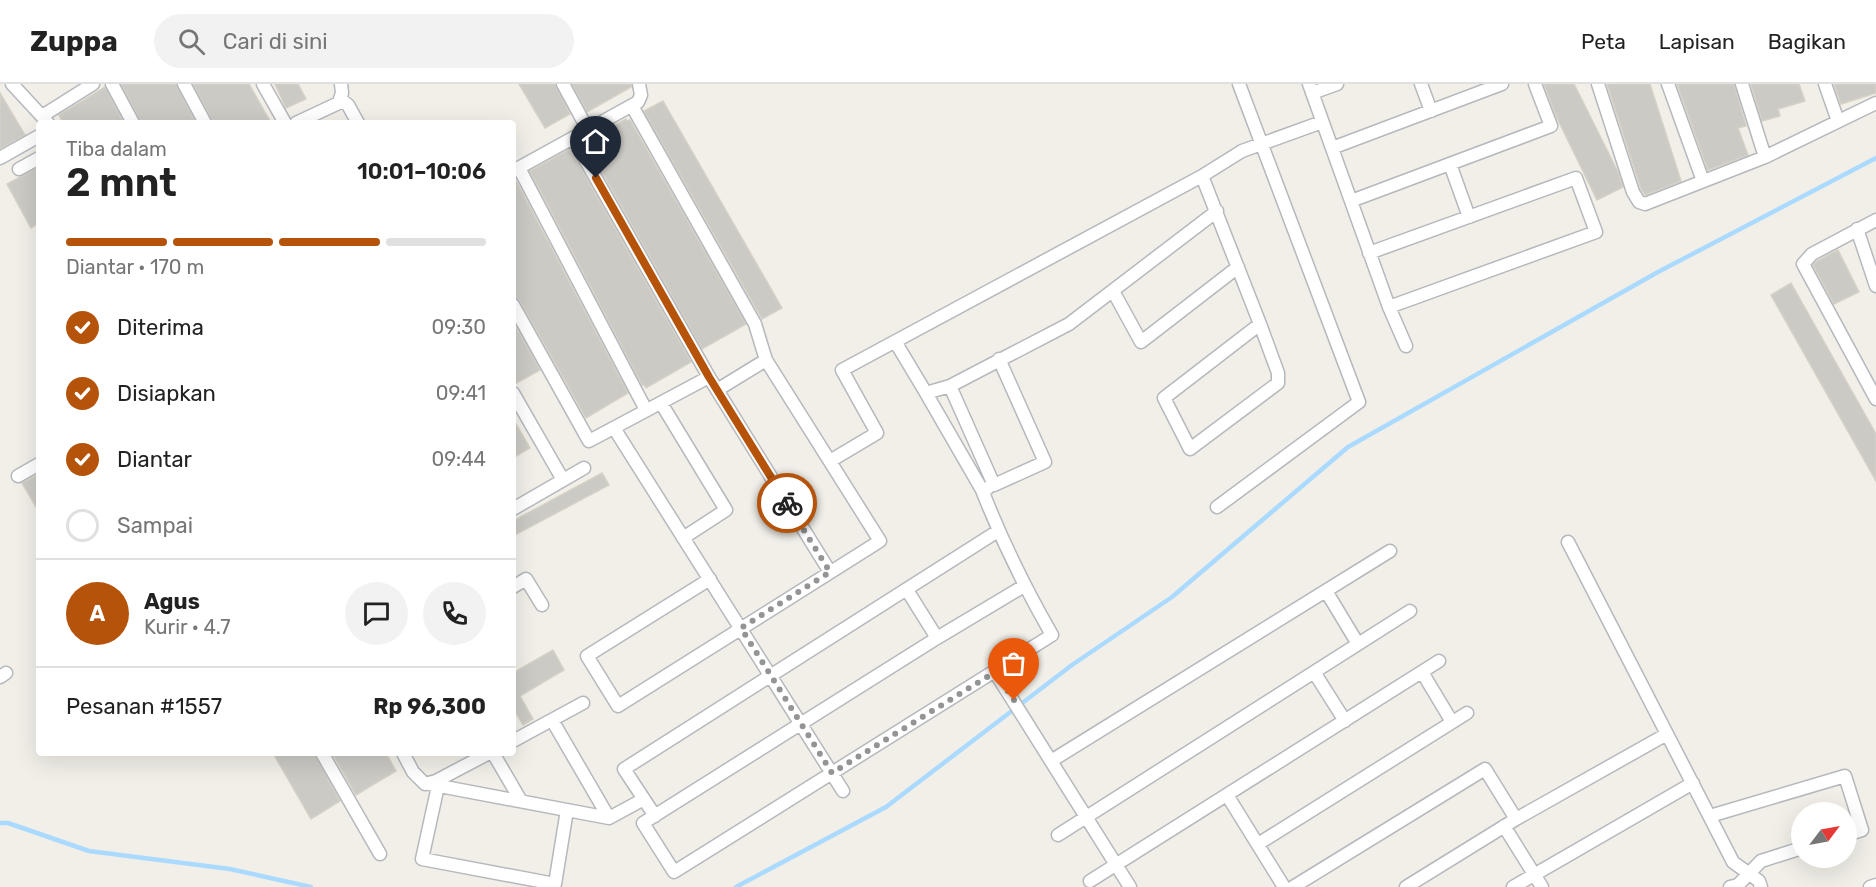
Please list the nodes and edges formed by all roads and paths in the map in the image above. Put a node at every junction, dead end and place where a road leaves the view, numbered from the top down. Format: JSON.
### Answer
{"nodes":[{"id":1,"x":12,"y":84,"type":"edge"},
{"id":2,"x":93,"y":84,"type":"edge"},
{"id":3,"x":112,"y":84,"type":"edge"},
{"id":4,"x":184,"y":84,"type":"edge"},
{"id":5,"x":263,"y":84,"type":"edge"},
{"id":6,"x":341,"y":84,"type":"edge"},
{"id":7,"x":563,"y":84,"type":"edge"},
{"id":8,"x":639,"y":84,"type":"edge"},
{"id":9,"x":1239,"y":84,"type":"edge"},
{"id":10,"x":1336,"y":84,"type":"edge"},
{"id":11,"x":1421,"y":84,"type":"edge"},
{"id":12,"x":1502,"y":84,"type":"edge"},
{"id":13,"x":1535,"y":84,"type":"edge"},
{"id":14,"x":1598,"y":84,"type":"edge"},
{"id":15,"x":1668,"y":84,"type":"edge"},
{"id":16,"x":1742,"y":84,"type":"edge"},
{"id":17,"x":1825,"y":84,"type":"edge"},
{"id":18,"x":1310,"y":88,"type":"edge"},
{"id":19,"x":339,"y":102,"type":"junction"},
{"id":20,"x":1876,"y":103,"type":"edge"},
{"id":21,"x":632,"y":106,"type":"junction"},
{"id":22,"x":1431,"y":111,"type":"junction"},
{"id":23,"x":45,"y":120,"type":"edge"},
{"id":24,"x":131,"y":120,"type":"edge"},
{"id":25,"x":203,"y":120,"type":"edge"},
{"id":26,"x":283,"y":120,"type":"edge"},
{"id":27,"x":302,"y":120,"type":"edge"},
{"id":28,"x":356,"y":120,"type":"edge"},
{"id":29,"x":1838,"y":121,"type":"junction"},
{"id":30,"x":1323,"y":122,"type":"junction"},
{"id":31,"x":588,"y":130,"type":"junction"},
{"id":32,"x":36,"y":138,"type":"edge"},
{"id":33,"x":573,"y":138,"type":"junction"},
{"id":34,"x":1262,"y":145,"type":"junction"},
{"id":35,"x":1332,"y":148,"type":"junction"},
{"id":36,"x":1765,"y":157,"type":"junction"},
{"id":37,"x":0,"y":158,"type":"edge"},
{"id":38,"x":36,"y":160,"type":"edge"},
{"id":39,"x":1450,"y":164,"type":"junction"},
{"id":40,"x":19,"y":169,"type":"dead end"},
{"id":41,"x":516,"y":169,"type":"edge"},
{"id":42,"x":1203,"y":176,"type":"junction"},
{"id":43,"x":1703,"y":181,"type":"junction"},
{"id":44,"x":1351,"y":201,"type":"junction"},
{"id":45,"x":1217,"y":211,"type":"junction"},
{"id":46,"x":1469,"y":217,"type":"junction"},
{"id":47,"x":1876,"y":220,"type":"edge"},
{"id":48,"x":1857,"y":229,"type":"junction"},
{"id":49,"x":1369,"y":253,"type":"junction"},
{"id":50,"x":1238,"y":267,"type":"junction"},
{"id":51,"x":1876,"y":286,"type":"edge"},
{"id":52,"x":1113,"y":291,"type":"junction"},
{"id":53,"x":1389,"y":307,"type":"junction"},
{"id":54,"x":516,"y":310,"type":"edge"},
{"id":55,"x":1260,"y":324,"type":"junction"},
{"id":56,"x":896,"y":343,"type":"junction"},
{"id":57,"x":1406,"y":346,"type":"dead end"},
{"id":58,"x":999,"y":359,"type":"junction"},
{"id":59,"x":766,"y":360,"type":"junction"},
{"id":60,"x":709,"y":377,"type":"junction"},
{"id":61,"x":950,"y":386,"type":"junction"},
{"id":62,"x":717,"y":390,"type":"junction"},
{"id":63,"x":926,"y":393,"type":"junction"},
{"id":64,"x":516,"y":398,"type":"edge"},
{"id":65,"x":1876,"y":399,"type":"edge"},
{"id":66,"x":661,"y":402,"type":"junction"},
{"id":67,"x":646,"y":410,"type":"junction"},
{"id":68,"x":614,"y":428,"type":"junction"},
{"id":69,"x":830,"y":461,"type":"junction"},
{"id":70,"x":36,"y":466,"type":"edge"},
{"id":71,"x":584,"y":468,"type":"dead end"},
{"id":72,"x":18,"y":476,"type":"dead end"},
{"id":73,"x":563,"y":480,"type":"junction"},
{"id":74,"x":988,"y":488,"type":"junction"},
{"id":75,"x":516,"y":507,"type":"edge"},
{"id":76,"x":1217,"y":507,"type":"dead end"},
{"id":77,"x":998,"y":531,"type":"junction"},
{"id":78,"x":683,"y":538,"type":"junction"},
{"id":79,"x":1568,"y":542,"type":"dead end"},
{"id":80,"x":1390,"y":552,"type":"dead end"},
{"id":81,"x":830,"y":572,"type":"junction"},
{"id":82,"x":710,"y":579,"type":"junction"},
{"id":83,"x":516,"y":584,"type":"edge"},
{"id":84,"x":1024,"y":586,"type":"junction"},
{"id":85,"x":907,"y":590,"type":"junction"},
{"id":86,"x":1326,"y":591,"type":"junction"},
{"id":87,"x":542,"y":605,"type":"dead end"},
{"id":88,"x":1410,"y":611,"type":"dead end"},
{"id":89,"x":741,"y":628,"type":"junction"},
{"id":90,"x":937,"y":638,"type":"junction"},
{"id":91,"x":1358,"y":644,"type":"junction"},
{"id":92,"x":1439,"y":661,"type":"dead end"},
{"id":93,"x":995,"y":672,"type":"junction"},
{"id":94,"x":1314,"y":672,"type":"junction"},
{"id":95,"x":1422,"y":672,"type":"junction"},
{"id":96,"x":771,"y":676,"type":"junction"},
{"id":97,"x":583,"y":703,"type":"dead end"},
{"id":98,"x":1467,"y":713,"type":"dead end"},
{"id":99,"x":552,"y":720,"type":"junction"},
{"id":100,"x":1344,"y":721,"type":"junction"},
{"id":101,"x":1452,"y":722,"type":"junction"},
{"id":102,"x":801,"y":724,"type":"junction"},
{"id":103,"x":1667,"y":734,"type":"junction"},
{"id":104,"x":516,"y":739,"type":"edge"},
{"id":105,"x":324,"y":756,"type":"edge"},
{"id":106,"x":405,"y":756,"type":"edge"},
{"id":107,"x":486,"y":756,"type":"edge"},
{"id":108,"x":493,"y":756,"type":"edge"},
{"id":109,"x":1052,"y":761,"type":"junction"},
{"id":110,"x":832,"y":773,"type":"junction"},
{"id":111,"x":1693,"y":783,"type":"junction"},
{"id":112,"x":434,"y":785,"type":"junction"},
{"id":113,"x":843,"y":791,"type":"dead end"},
{"id":114,"x":1227,"y":795,"type":"junction"},
{"id":115,"x":644,"y":799,"type":"junction"},
{"id":116,"x":520,"y":801,"type":"junction"},
{"id":117,"x":1853,"y":802,"type":"edge"},
{"id":118,"x":567,"y":810,"type":"junction"},
{"id":119,"x":1857,"y":814,"type":"edge"},
{"id":120,"x":654,"y":816,"type":"junction"},
{"id":121,"x":1710,"y":816,"type":"junction"},
{"id":122,"x":609,"y":818,"type":"junction"},
{"id":123,"x":1085,"y":818,"type":"junction"},
{"id":124,"x":1516,"y":819,"type":"junction"},
{"id":125,"x":1504,"y":826,"type":"junction"},
{"id":126,"x":1857,"y":832,"type":"edge"},
{"id":127,"x":1058,"y":835,"type":"dead end"},
{"id":128,"x":1258,"y":844,"type":"junction"},
{"id":129,"x":1791,"y":851,"type":"edge"},
{"id":130,"x":380,"y":854,"type":"dead end"},
{"id":131,"x":1117,"y":864,"type":"junction"},
{"id":132,"x":1749,"y":873,"type":"junction"},
{"id":133,"x":1534,"y":874,"type":"junction"},
{"id":134,"x":1090,"y":881,"type":"dead end"},
{"id":135,"x":1412,"y":885,"type":"edge"},
{"id":136,"x":1130,"y":887,"type":"edge"},
{"id":137,"x":1284,"y":887,"type":"edge"},
{"id":138,"x":1293,"y":887,"type":"edge"},
{"id":139,"x":1513,"y":887,"type":"edge"},
{"id":140,"x":1542,"y":887,"type":"edge"},
{"id":141,"x":1730,"y":887,"type":"edge"},
{"id":142,"x":1761,"y":887,"type":"edge"}],
"edges":[{"from":1,"to":23,"type":"street"},
{"from":2,"to":23,"type":"street"},
{"from":3,"to":24,"type":"street"},
{"from":4,"to":25,"type":"street"},
{"from":5,"to":26,"type":"street"},
{"from":6,"to":19,"type":"street"},
{"from":7,"to":31,"type":"street"},
{"from":8,"to":21,"type":"street"},
{"from":9,"to":34,"type":"street"},
{"from":10,"to":18,"type":"street"},
{"from":11,"to":22,"type":"street"},
{"from":12,"to":22,"type":"street"},
{"from":13,"to":39,"type":"street"},
{"from":14,"to":43,"type":"street"},
{"from":15,"to":43,"type":"street"},
{"from":16,"to":36,"type":"street"},
{"from":17,"to":29,"type":"street"},
{"from":18,"to":30,"type":"street"},
{"from":19,"to":27,"type":"street"},
{"from":19,"to":28,"type":"street"},
{"from":20,"to":29,"type":"street"},
{"from":21,"to":31,"type":"street"},
{"from":21,"to":59,"type":"street"},
{"from":22,"to":35,"type":"street"},
{"from":29,"to":36,"type":"street"},
{"from":30,"to":34,"type":"street"},
{"from":30,"to":35,"type":"street"},
{"from":31,"to":33,"type":"street"},
{"from":32,"to":37,"type":"street"},
{"from":33,"to":41,"type":"street"},
{"from":33,"to":60,"type":"street"},
{"from":34,"to":42,"type":"street"},
{"from":34,"to":76,"type":"street"},
{"from":35,"to":44,"type":"street"},
{"from":36,"to":43,"type":"street"},
{"from":38,"to":40,"type":"street"},
{"from":39,"to":44,"type":"street"},
{"from":39,"to":46,"type":"street"},
{"from":41,"to":67,"type":"street"},
{"from":42,"to":45,"type":"street"},
{"from":42,"to":56,"type":"street"},
{"from":44,"to":49,"type":"street"},
{"from":45,"to":50,"type":"street"},
{"from":45,"to":52,"type":"street"},
{"from":46,"to":49,"type":"street"},
{"from":46,"to":53,"type":"street"},
{"from":47,"to":48,"type":"street"},
{"from":48,"to":51,"type":"street"},
{"from":48,"to":65,"type":"street"},
{"from":49,"to":53,"type":"street"},
{"from":50,"to":52,"type":"street"},
{"from":50,"to":55,"type":"street"},
{"from":52,"to":58,"type":"street"},
{"from":53,"to":57,"type":"street"},
{"from":54,"to":68,"type":"street"},
{"from":55,"to":55,"type":"street"},
{"from":56,"to":63,"type":"street"},
{"from":56,"to":69,"type":"street"},
{"from":58,"to":61,"type":"street"},
{"from":58,"to":74,"type":"street"},
{"from":59,"to":62,"type":"street"},
{"from":59,"to":69,"type":"street"},
{"from":60,"to":62,"type":"street"},
{"from":60,"to":66,"type":"street"},
{"from":61,"to":63,"type":"street"},
{"from":61,"to":74,"type":"street"},
{"from":62,"to":81,"type":"street"},
{"from":63,"to":74,"type":"street"},
{"from":64,"to":73,"type":"street"},
{"from":66,"to":67,"type":"street"},
{"from":66,"to":78,"type":"street"},
{"from":67,"to":68,"type":"street"},
{"from":68,"to":78,"type":"street"},
{"from":69,"to":81,"type":"street"},
{"from":70,"to":72,"type":"street"},
{"from":71,"to":73,"type":"street"},
{"from":73,"to":75,"type":"street"},
{"from":74,"to":77,"type":"street"},
{"from":77,"to":84,"type":"street"},
{"from":77,"to":85,"type":"street"},
{"from":78,"to":82,"type":"street"},
{"from":79,"to":103,"type":"street"},
{"from":80,"to":86,"type":"street"},
{"from":81,"to":89,"type":"street"},
{"from":82,"to":89,"type":"street"},
{"from":82,"to":89,"type":"street"},
{"from":83,"to":87,"type":"street"},
{"from":84,"to":90,"type":"street"},
{"from":84,"to":93,"type":"street"},
{"from":85,"to":90,"type":"street"},
{"from":85,"to":96,"type":"street"},
{"from":86,"to":91,"type":"street"},
{"from":86,"to":109,"type":"street"},
{"from":88,"to":91,"type":"street"},
{"from":89,"to":96,"type":"street"},
{"from":90,"to":102,"type":"street"},
{"from":91,"to":94,"type":"street"},
{"from":92,"to":95,"type":"street"},
{"from":93,"to":109,"type":"street"},
{"from":93,"to":110,"type":"street"},
{"from":94,"to":100,"type":"street"},
{"from":94,"to":123,"type":"street"},
{"from":95,"to":100,"type":"street"},
{"from":95,"to":101,"type":"street"},
{"from":96,"to":102,"type":"street"},
{"from":96,"to":115,"type":"street"},
{"from":97,"to":99,"type":"street"},
{"from":98,"to":101,"type":"street"},
{"from":99,"to":104,"type":"street"},
{"from":99,"to":122,"type":"street"},
{"from":100,"to":114,"type":"street"},
{"from":101,"to":128,"type":"street"},
{"from":102,"to":110,"type":"street"},
{"from":102,"to":120,"type":"street"},
{"from":103,"to":111,"type":"street"},
{"from":103,"to":124,"type":"street"},
{"from":105,"to":130,"type":"street"},
{"from":106,"to":112,"type":"street"},
{"from":107,"to":112,"type":"street"},
{"from":108,"to":116,"type":"street"},
{"from":109,"to":123,"type":"street"},
{"from":110,"to":113,"type":"street"},
{"from":110,"to":120,"type":"street"},
{"from":111,"to":121,"type":"street"},
{"from":111,"to":133,"type":"street"},
{"from":112,"to":116,"type":"street"},
{"from":112,"to":118,"type":"street"},
{"from":114,"to":128,"type":"street"},
{"from":114,"to":131,"type":"street"},
{"from":115,"to":120,"type":"street"},
{"from":115,"to":122,"type":"street"},
{"from":116,"to":118,"type":"street"},
{"from":117,"to":121,"type":"street"},
{"from":118,"to":122,"type":"street"},
{"from":119,"to":126,"type":"street"},
{"from":121,"to":132,"type":"street"},
{"from":123,"to":127,"type":"street"},
{"from":123,"to":131,"type":"street"},
{"from":124,"to":125,"type":"street"},
{"from":124,"to":138,"type":"street"},
{"from":125,"to":133,"type":"street"},
{"from":125,"to":135,"type":"street"},
{"from":128,"to":137,"type":"street"},
{"from":129,"to":132,"type":"street"},
{"from":131,"to":134,"type":"street"},
{"from":131,"to":136,"type":"street"},
{"from":132,"to":141,"type":"street"},
{"from":132,"to":142,"type":"street"},
{"from":133,"to":139,"type":"street"},
{"from":133,"to":140,"type":"street"}]}
